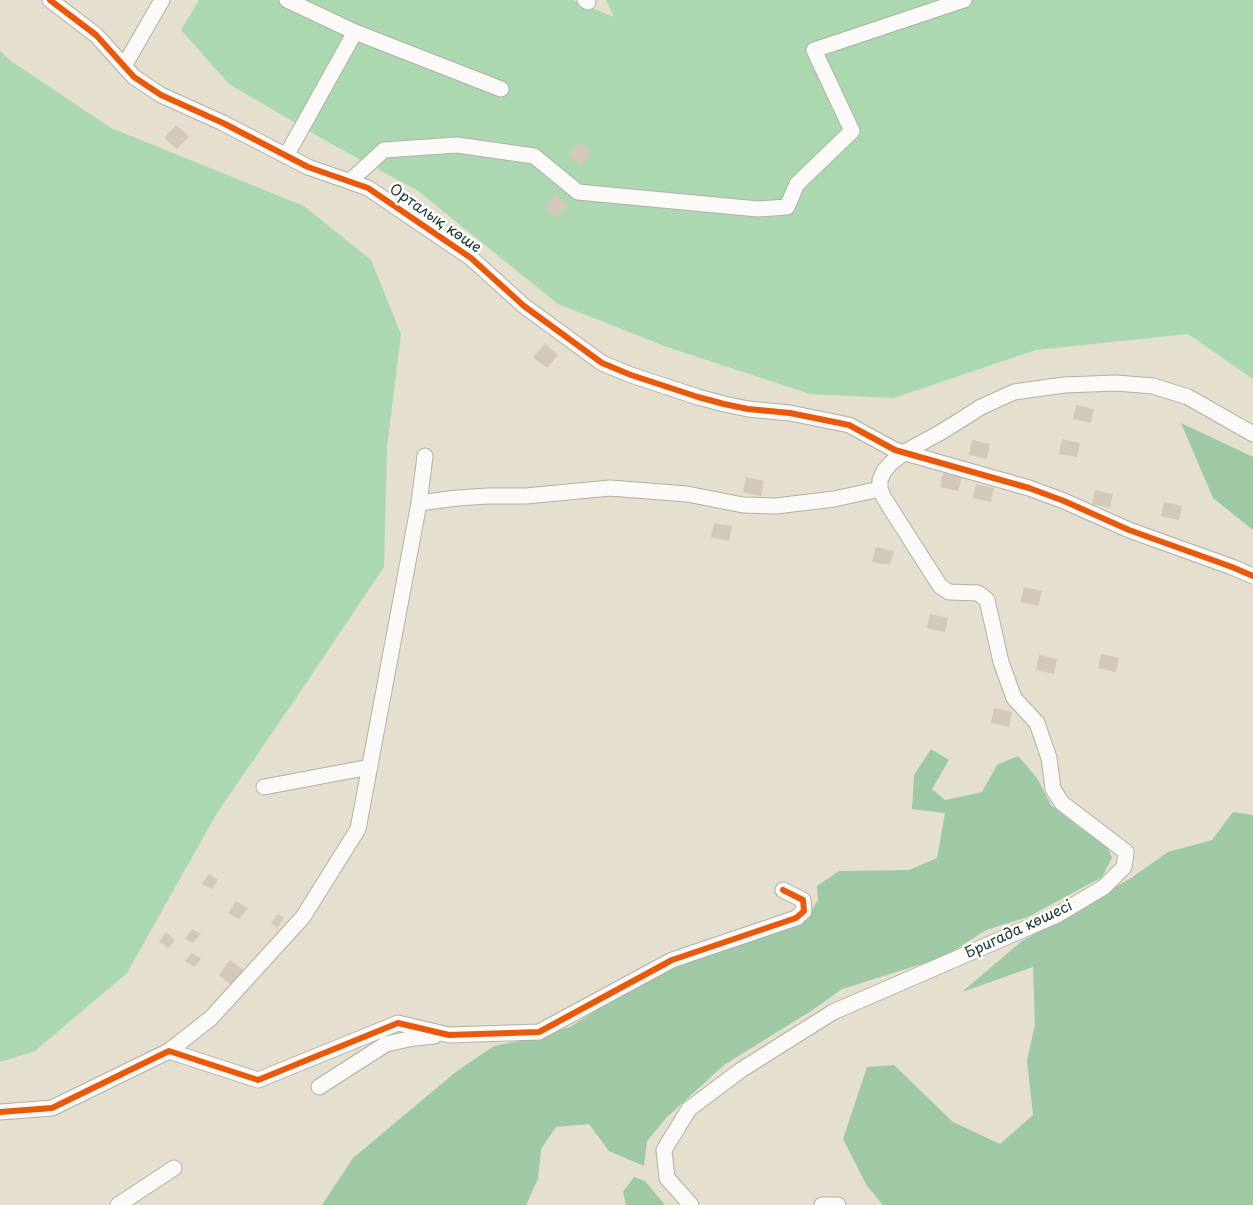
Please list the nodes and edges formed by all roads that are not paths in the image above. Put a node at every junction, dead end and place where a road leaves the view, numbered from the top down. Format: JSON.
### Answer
{"nodes":[{"id":1,"x":50,"y":0,"type":"edge"},
{"id":2,"x":162,"y":0,"type":"edge"},
{"id":3,"x":287,"y":0,"type":"edge"},
{"id":4,"x":964,"y":0,"type":"edge"},
{"id":5,"x":355,"y":32,"type":"junction"},
{"id":6,"x":124,"y":66,"type":"junction"},
{"id":7,"x":501,"y":89,"type":"dead end"},
{"id":8,"x":286,"y":156,"type":"junction"},
{"id":9,"x":350,"y":182,"type":"junction"},
{"id":10,"x":1253,"y":434,"type":"edge"},
{"id":11,"x":905,"y":452,"type":"junction"},
{"id":12,"x":425,"y":456,"type":"dead end"},
{"id":13,"x":880,"y":489,"type":"junction"},
{"id":14,"x":418,"y":503,"type":"junction"},
{"id":15,"x":1253,"y":576,"type":"edge"},
{"id":16,"x":370,"y":767,"type":"junction"},
{"id":17,"x":264,"y":788,"type":"dead end"},
{"id":18,"x":783,"y":890,"type":"dead end"},
{"id":19,"x":449,"y":1035,"type":"junction"},
{"id":20,"x":168,"y":1051,"type":"junction"},
{"id":21,"x":319,"y":1087,"type":"dead end"},
{"id":22,"x":0,"y":1112,"type":"edge"},
{"id":23,"x":174,"y":1168,"type":"dead end"},
{"id":24,"x":118,"y":1205,"type":"edge"},
{"id":25,"x":691,"y":1205,"type":"edge"},
{"id":26,"x":822,"y":1205,"type":"edge"},
{"id":27,"x":838,"y":1205,"type":"edge"}],
"edges":[{"from":1,"to":6,"type":"street","name":"Орталық көше"},
{"from":2,"to":6,"type":"street"},
{"from":3,"to":5,"type":"street"},
{"from":4,"to":9,"type":"street"},
{"from":5,"to":7,"type":"street"},
{"from":5,"to":8,"type":"street"},
{"from":6,"to":8,"type":"street","name":"Орталық көше"},
{"from":8,"to":9,"type":"street","name":"Орталық көше"},
{"from":9,"to":11,"type":"street","name":"Орталық көше"},
{"from":10,"to":11,"type":"street"},
{"from":11,"to":13,"type":"street"},
{"from":11,"to":15,"type":"street","name":"Орталық көше"},
{"from":12,"to":14,"type":"street"},
{"from":13,"to":14,"type":"street"},
{"from":13,"to":25,"type":"street","name":"Бригада көшесі"},
{"from":14,"to":16,"type":"street"},
{"from":16,"to":17,"type":"street"},
{"from":16,"to":20,"type":"street"},
{"from":18,"to":19,"type":"street"},
{"from":19,"to":20,"type":"street"},
{"from":19,"to":21,"type":"street"},
{"from":20,"to":22,"type":"street"},
{"from":23,"to":24,"type":"street"},
{"from":26,"to":27,"type":"street"}]}
